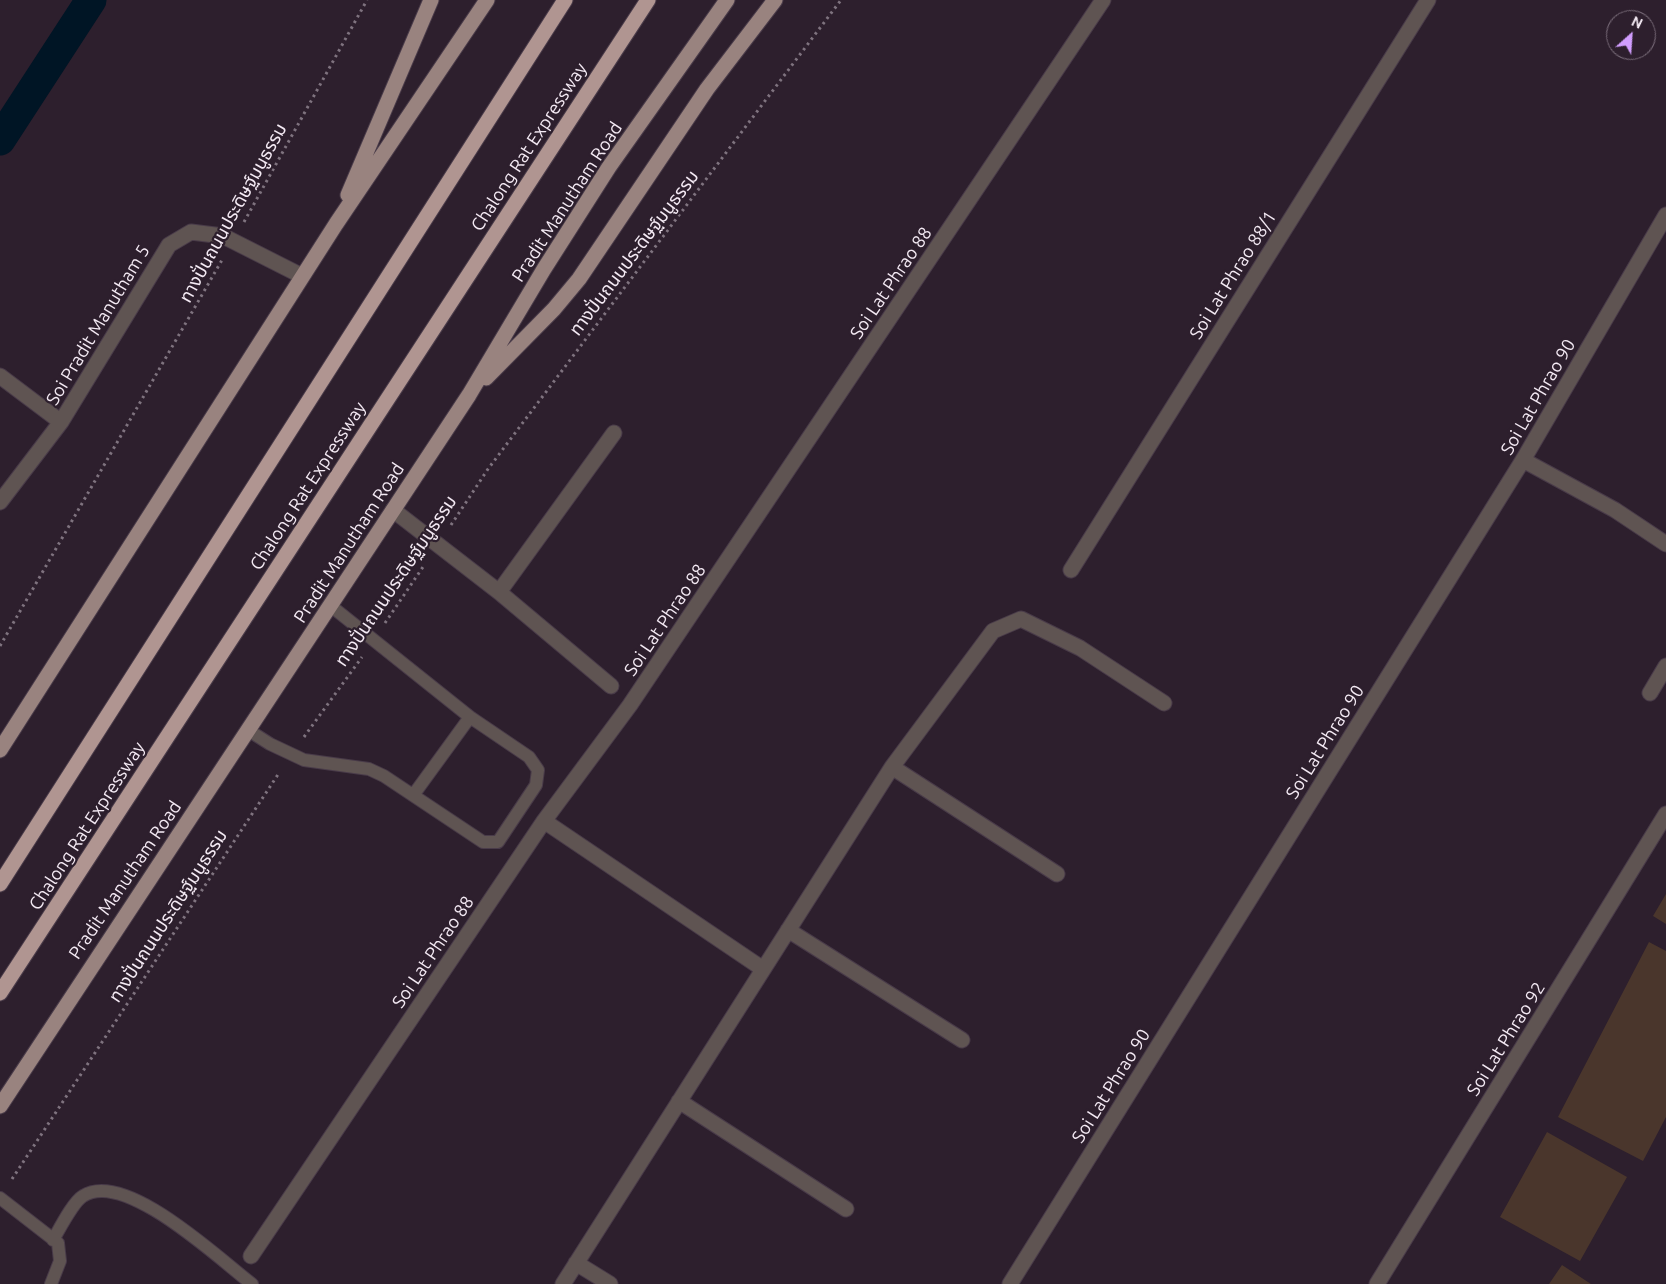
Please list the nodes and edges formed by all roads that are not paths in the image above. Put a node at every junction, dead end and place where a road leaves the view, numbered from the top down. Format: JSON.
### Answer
{"nodes":[{"id":1,"x":431,"y":0,"type":"edge"},
{"id":2,"x":487,"y":0,"type":"edge"},
{"id":3,"x":565,"y":0,"type":"edge"},
{"id":4,"x":648,"y":0,"type":"edge"},
{"id":5,"x":727,"y":0,"type":"edge"},
{"id":6,"x":775,"y":0,"type":"edge"},
{"id":7,"x":1103,"y":0,"type":"edge"},
{"id":8,"x":1428,"y":0,"type":"edge"},
{"id":9,"x":1666,"y":215,"type":"edge"},
{"id":10,"x":336,"y":224,"type":"junction"},
{"id":11,"x":302,"y":276,"type":"junction"},
{"id":12,"x":0,"y":376,"type":"edge"},
{"id":13,"x":469,"y":395,"type":"junction"},
{"id":14,"x":61,"y":422,"type":"junction"},
{"id":15,"x":614,"y":433,"type":"dead end"},
{"id":16,"x":1523,"y":460,"type":"junction"},
{"id":17,"x":0,"y":502,"type":"edge"},
{"id":18,"x":393,"y":510,"type":"junction"},
{"id":19,"x":1666,"y":544,"type":"edge"},
{"id":20,"x":1070,"y":570,"type":"dead end"},
{"id":21,"x":499,"y":592,"type":"junction"},
{"id":22,"x":331,"y":606,"type":"junction"},
{"id":23,"x":1666,"y":666,"type":"edge"},
{"id":24,"x":611,"y":686,"type":"dead end"},
{"id":25,"x":1650,"y":693,"type":"dead end"},
{"id":26,"x":1164,"y":703,"type":"dead end"},
{"id":27,"x":470,"y":717,"type":"junction"},
{"id":28,"x":248,"y":730,"type":"junction"},
{"id":29,"x":0,"y":750,"type":"edge"},
{"id":30,"x":892,"y":767,"type":"junction"},
{"id":31,"x":414,"y":794,"type":"junction"},
{"id":32,"x":1666,"y":814,"type":"edge"},
{"id":33,"x":544,"y":821,"type":"junction"},
{"id":34,"x":1057,"y":874,"type":"dead end"},
{"id":35,"x":0,"y":884,"type":"edge"},
{"id":36,"x":788,"y":930,"type":"junction"},
{"id":37,"x":763,"y":969,"type":"junction"},
{"id":38,"x":0,"y":993,"type":"edge"},
{"id":39,"x":962,"y":1040,"type":"dead end"},
{"id":40,"x":679,"y":1101,"type":"junction"},
{"id":41,"x":0,"y":1106,"type":"edge"},
{"id":42,"x":0,"y":1198,"type":"edge"},
{"id":43,"x":846,"y":1209,"type":"dead end"},
{"id":44,"x":53,"y":1240,"type":"junction"},
{"id":45,"x":251,"y":1256,"type":"dead end"},
{"id":46,"x":576,"y":1263,"type":"junction"},
{"id":47,"x":51,"y":1284,"type":"edge"},
{"id":48,"x":252,"y":1284,"type":"edge"},
{"id":49,"x":563,"y":1284,"type":"edge"},
{"id":50,"x":610,"y":1284,"type":"edge"},
{"id":51,"x":1010,"y":1284,"type":"edge"},
{"id":52,"x":1377,"y":1284,"type":"edge"}],
"edges":[{"from":1,"to":10,"type":"main road"},
{"from":2,"to":10,"type":"main road"},
{"from":3,"to":35,"type":"highway"},
{"from":4,"to":38,"type":"highway","name":"Chalong Rat Expressway"},
{"from":5,"to":13,"type":"main road","name":"Pradit Manutham Road"},
{"from":6,"to":13,"type":"main road"},
{"from":7,"to":33,"type":"street","name":"Soi Lat Phrao 88"},
{"from":8,"to":20,"type":"street","name":"Soi Lat Phrao 88/1"},
{"from":9,"to":16,"type":"street","name":"Soi Lat Phrao 90"},
{"from":10,"to":11,"type":"main road"},
{"from":11,"to":14,"type":"street","name":"Soi Pradit Manutham 5"},
{"from":11,"to":29,"type":"main road"},
{"from":12,"to":14,"type":"street","name":"Soi Pradit Manutham 5"},
{"from":13,"to":18,"type":"main road","name":"Pradit Manutham Road"},
{"from":14,"to":17,"type":"street","name":"Soi Pradit Manutham 5"},
{"from":15,"to":21,"type":"street"},
{"from":16,"to":19,"type":"street"},
{"from":16,"to":51,"type":"street","name":"Soi Lat Phrao 90"},
{"from":18,"to":21,"type":"street"},
{"from":18,"to":22,"type":"main road","name":"Pradit Manutham Road"},
{"from":21,"to":24,"type":"street"},
{"from":22,"to":27,"type":"lane"},
{"from":22,"to":28,"type":"main road","name":"Pradit Manutham Road"},
{"from":23,"to":25,"type":"street"},
{"from":26,"to":30,"type":"street"},
{"from":27,"to":31,"type":"lane"},
{"from":27,"to":31,"type":"lane"},
{"from":28,"to":31,"type":"lane"},
{"from":28,"to":41,"type":"main road","name":"Pradit Manutham Road"},
{"from":30,"to":34,"type":"street"},
{"from":30,"to":36,"type":"street"},
{"from":32,"to":52,"type":"street","name":"Soi Lat Phrao 92"},
{"from":33,"to":37,"type":"street"},
{"from":33,"to":45,"type":"street","name":"Soi Lat Phrao 88"},
{"from":36,"to":37,"type":"street"},
{"from":36,"to":39,"type":"street"},
{"from":37,"to":40,"type":"street"},
{"from":40,"to":43,"type":"street"},
{"from":40,"to":46,"type":"street"},
{"from":42,"to":44,"type":"lane"},
{"from":44,"to":47,"type":"lane"},
{"from":44,"to":48,"type":"lane"},
{"from":46,"to":49,"type":"street"},
{"from":46,"to":50,"type":"street"}]}
